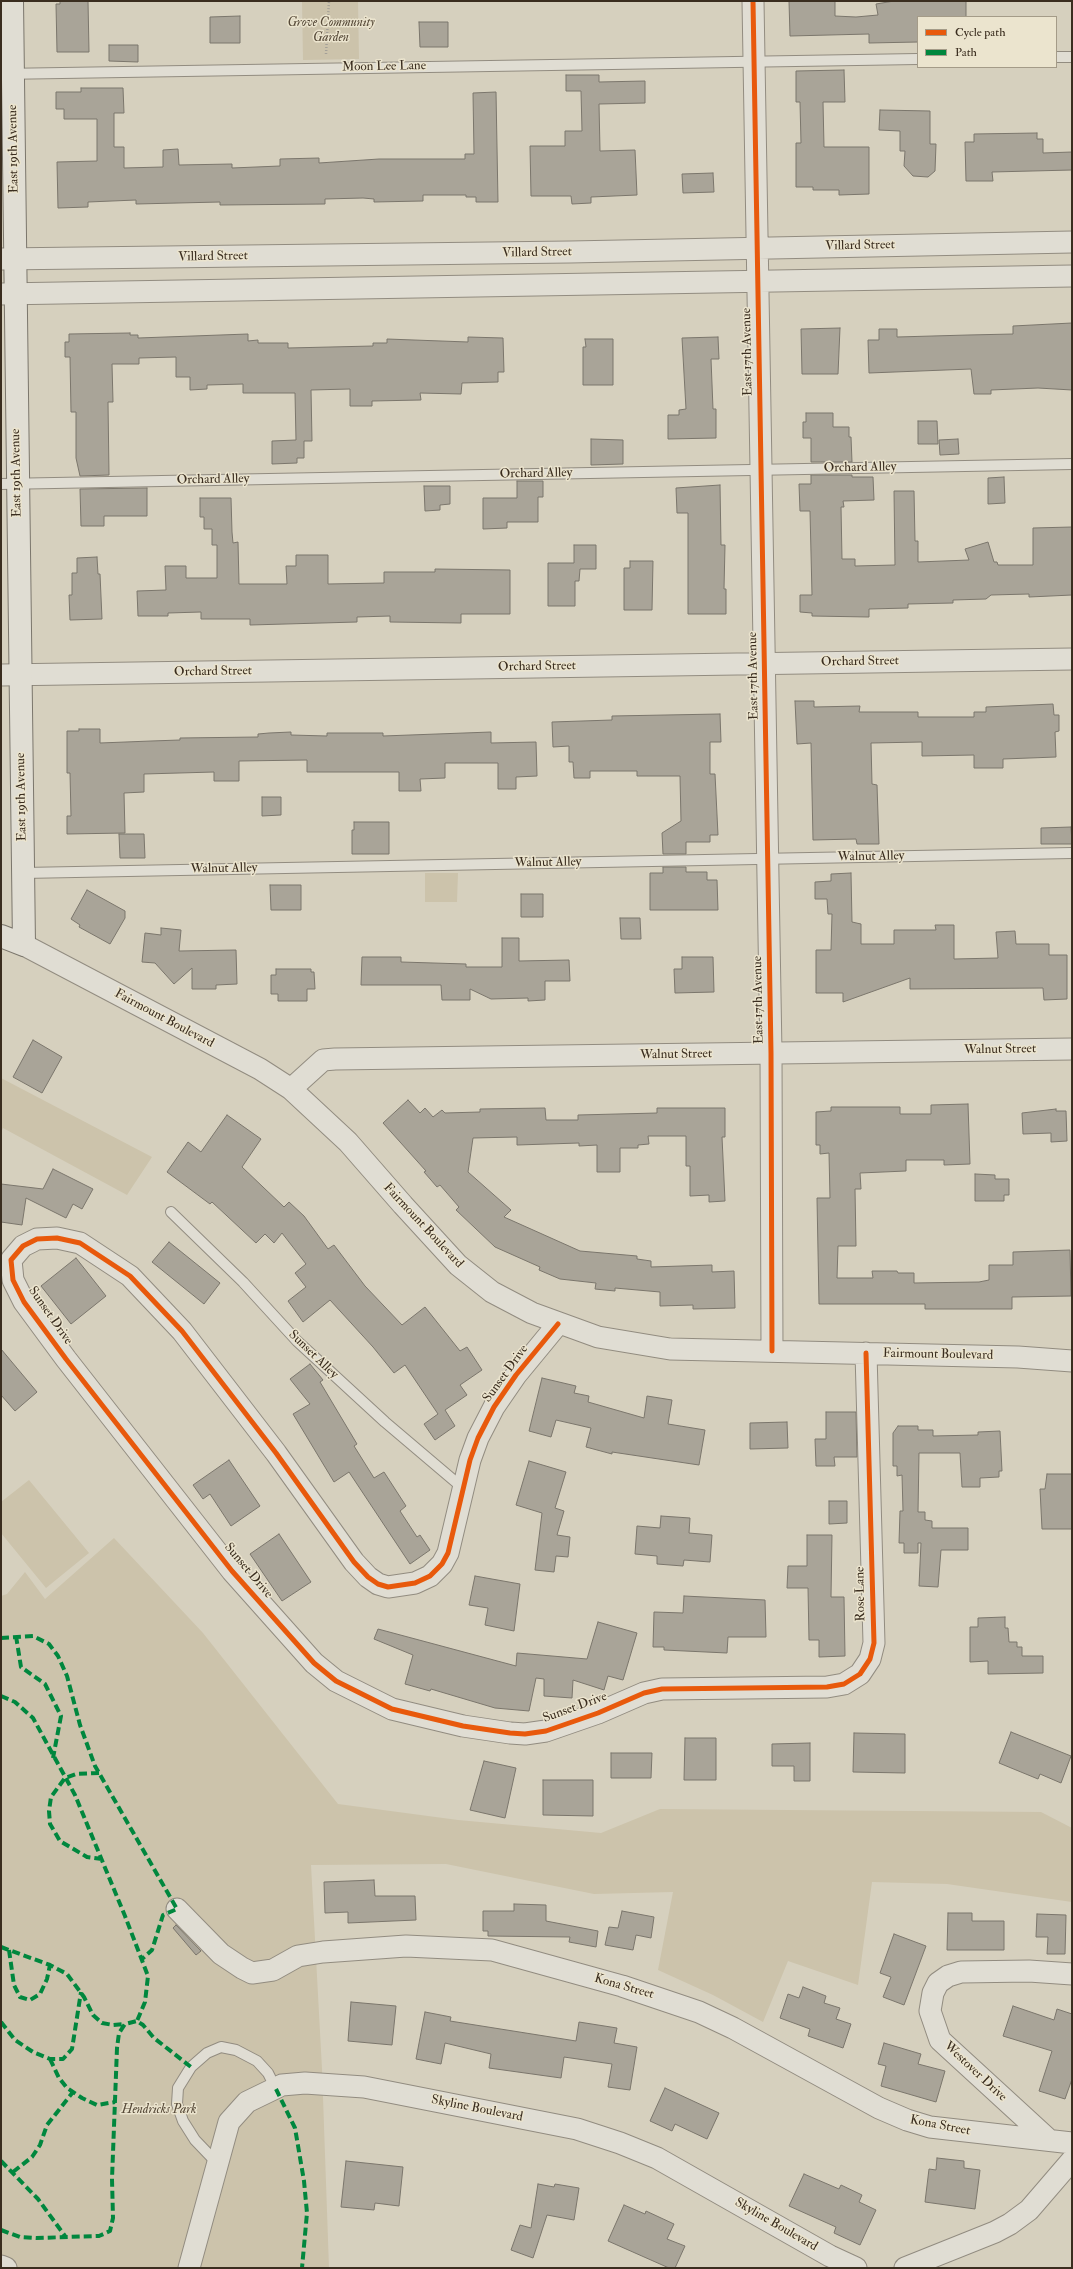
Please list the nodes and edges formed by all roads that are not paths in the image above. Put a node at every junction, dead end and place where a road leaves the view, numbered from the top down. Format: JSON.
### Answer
{"nodes":[{"id":1,"x":12,"y":1,"type":"edge"},
{"id":2,"x":753,"y":1,"type":"edge"},
{"id":3,"x":1057,"y":57,"type":"edge"},
{"id":4,"x":1072,"y":57,"type":"edge"},
{"id":5,"x":917,"y":59,"type":"edge"},
{"id":6,"x":754,"y":62,"type":"junction"},
{"id":7,"x":7,"y":74,"type":"edge"},
{"id":8,"x":1072,"y":242,"type":"edge"},
{"id":9,"x":757,"y":248,"type":"junction"},
{"id":10,"x":8,"y":259,"type":"edge"},
{"id":11,"x":1072,"y":276,"type":"edge"},
{"id":12,"x":758,"y":281,"type":"junction"},
{"id":13,"x":8,"y":294,"type":"edge"},
{"id":14,"x":1072,"y":464,"type":"edge"},
{"id":15,"x":761,"y":470,"type":"junction"},
{"id":16,"x":9,"y":484,"type":"edge"},
{"id":17,"x":1072,"y":659,"type":"edge"},
{"id":18,"x":764,"y":663,"type":"junction"},
{"id":19,"x":10,"y":675,"type":"edge"},
{"id":20,"x":1072,"y":853,"type":"edge"},
{"id":21,"x":768,"y":859,"type":"junction"},
{"id":22,"x":23,"y":873,"type":"junction"},
{"id":23,"x":1,"y":936,"type":"edge"},
{"id":24,"x":24,"y":945,"type":"junction"},
{"id":25,"x":1072,"y":1049,"type":"edge"},
{"id":26,"x":771,"y":1053,"type":"junction"},
{"id":27,"x":291,"y":1089,"type":"junction"},
{"id":28,"x":171,"y":1212,"type":"dead end"},
{"id":29,"x":6,"y":1259,"type":"edge"},
{"id":30,"x":558,"y":1324,"type":"junction"},
{"id":31,"x":772,"y":1351,"type":"junction"},
{"id":32,"x":866,"y":1353,"type":"junction"},
{"id":33,"x":1072,"y":1361,"type":"edge"},
{"id":34,"x":464,"y":1490,"type":"junction"},
{"id":35,"x":705,"y":1690,"type":"joint"},
{"id":36,"x":177,"y":1909,"type":"dead end"},
{"id":37,"x":1072,"y":1974,"type":"edge"},
{"id":38,"x":276,"y":2089,"type":"junction"},
{"id":39,"x":1049,"y":2140,"type":"junction"},
{"id":40,"x":1072,"y":2143,"type":"edge"},
{"id":41,"x":1072,"y":2160,"type":"edge"},
{"id":42,"x":217,"y":2163,"type":"junction"},
{"id":43,"x":1,"y":2266,"type":"edge"},
{"id":44,"x":6,"y":2268,"type":"edge"},
{"id":45,"x":189,"y":2268,"type":"edge"},
{"id":46,"x":856,"y":2268,"type":"edge"},
{"id":47,"x":905,"y":2268,"type":"edge"}],
"edges":[{"from":1,"to":7,"type":"street","name":"East 19th Avenue"},
{"from":2,"to":6,"type":"street","name":"East 17th Avenue"},
{"from":3,"to":4,"type":"lane"},
{"from":5,"to":6,"type":"lane","name":"Moon Lee Lane"},
{"from":6,"to":7,"type":"lane","name":"Moon Lee Lane"},
{"from":6,"to":9,"type":"street","name":"East 17th Avenue"},
{"from":7,"to":10,"type":"street","name":"East 19th Avenue"},
{"from":8,"to":9,"type":"street","name":"Villard Street"},
{"from":9,"to":10,"type":"street","name":"Villard Street"},
{"from":9,"to":12,"type":"street","name":"East 17th Avenue"},
{"from":10,"to":13,"type":"street","name":"East 19th Avenue"},
{"from":11,"to":12,"type":"street"},
{"from":12,"to":13,"type":"street"},
{"from":12,"to":15,"type":"street","name":"East 17th Avenue"},
{"from":13,"to":16,"type":"street","name":"East 19th Avenue"},
{"from":14,"to":15,"type":"lane","name":"Orchard Alley"},
{"from":15,"to":16,"type":"lane","name":"Orchard Alley"},
{"from":15,"to":18,"type":"street","name":"East 17th Avenue"},
{"from":16,"to":19,"type":"street","name":"East 19th Avenue"},
{"from":17,"to":18,"type":"street","name":"Orchard Street"},
{"from":18,"to":19,"type":"street","name":"Orchard Street"},
{"from":18,"to":21,"type":"street","name":"East 17th Avenue"},
{"from":19,"to":22,"type":"street","name":"East 19th Avenue"},
{"from":20,"to":21,"type":"lane","name":"Walnut Alley"},
{"from":21,"to":22,"type":"lane","name":"Walnut Alley"},
{"from":21,"to":26,"type":"street","name":"East 17th Avenue"},
{"from":22,"to":24,"type":"street","name":"East 19th Avenue"},
{"from":23,"to":24,"type":"street","name":"Fairmount Boulevard"},
{"from":24,"to":27,"type":"street","name":"Fairmount Boulevard"},
{"from":25,"to":26,"type":"street","name":"Walnut Street"},
{"from":26,"to":27,"type":"street","name":"Walnut Street"},
{"from":26,"to":31,"type":"street","name":"East 17th Avenue"},
{"from":27,"to":30,"type":"street","name":"Fairmount Boulevard"},
{"from":28,"to":34,"type":"lane","name":"Sunset Alley"},
{"from":29,"to":34,"type":"street","name":"Sunset Drive"},
{"from":29,"to":35,"type":"street","name":"Sunset Drive"},
{"from":30,"to":31,"type":"street","name":"Fairmount Boulevard"},
{"from":30,"to":34,"type":"street","name":"Sunset Drive"},
{"from":31,"to":32,"type":"street","name":"Fairmount Boulevard"},
{"from":32,"to":33,"type":"street","name":"Fairmount Boulevard"},
{"from":32,"to":35,"type":"street","name":"Rose Lane"},
{"from":36,"to":39,"type":"street","name":"Kona Street"},
{"from":37,"to":39,"type":"street","name":"Westover Drive"},
{"from":38,"to":42,"type":"street","name":"Skyline Boulevard"},
{"from":38,"to":42,"type":"lane"},
{"from":38,"to":46,"type":"street","name":"Skyline Boulevard"},
{"from":39,"to":40,"type":"street","name":"Kona Street"},
{"from":41,"to":47,"type":"street"},
{"from":42,"to":45,"type":"street","name":"Skyline Boulevard"},
{"from":43,"to":44,"type":"street"}]}
